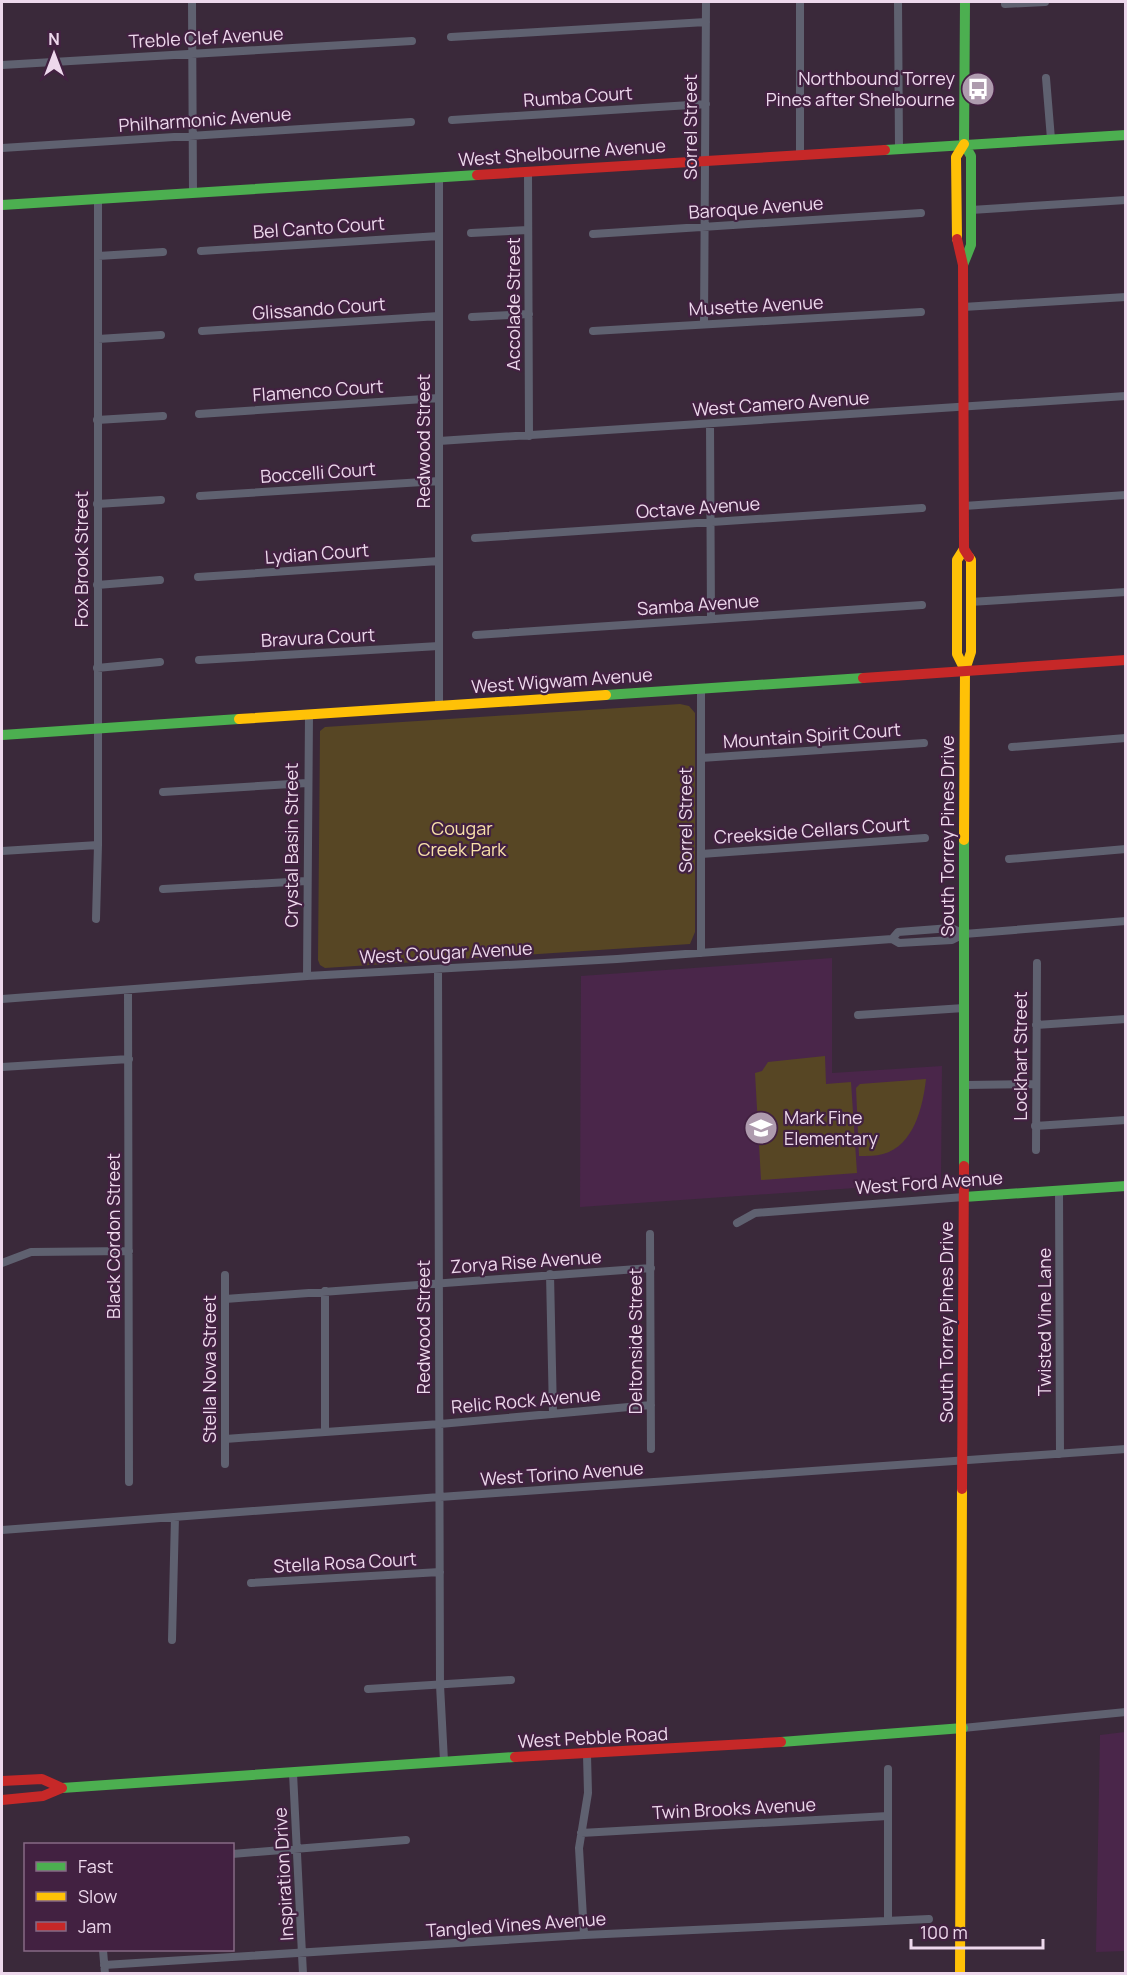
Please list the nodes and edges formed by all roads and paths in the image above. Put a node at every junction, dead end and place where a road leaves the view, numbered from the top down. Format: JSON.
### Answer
{"nodes":[{"id":1,"x":192,"y":2,"type":"edge"},
{"id":2,"x":706,"y":2,"type":"edge"},
{"id":3,"x":800,"y":2,"type":"edge"},
{"id":4,"x":898,"y":2,"type":"edge"},
{"id":5,"x":965,"y":2,"type":"edge"},
{"id":6,"x":1045,"y":2,"type":"edge"},
{"id":7,"x":1005,"y":4,"type":"dead end"},
{"id":8,"x":706,"y":22,"type":"junction"},
{"id":9,"x":451,"y":37,"type":"dead end"},
{"id":10,"x":412,"y":41,"type":"dead end"},
{"id":11,"x":192,"y":54,"type":"junction"},
{"id":12,"x":2,"y":65,"type":"edge"},
{"id":13,"x":1046,"y":78,"type":"dead end"},
{"id":14,"x":706,"y":104,"type":"junction"},
{"id":15,"x":452,"y":120,"type":"dead end"},
{"id":16,"x":411,"y":122,"type":"dead end"},
{"id":17,"x":192,"y":135,"type":"junction"},
{"id":18,"x":1125,"y":135,"type":"edge"},
{"id":19,"x":1051,"y":139,"type":"junction"},
{"id":20,"x":964,"y":144,"type":"junction"},
{"id":21,"x":2,"y":148,"type":"edge"},
{"id":22,"x":899,"y":149,"type":"junction"},
{"id":23,"x":800,"y":155,"type":"junction"},
{"id":24,"x":706,"y":161,"type":"junction"},
{"id":25,"x":528,"y":172,"type":"junction"},
{"id":26,"x":439,"y":178,"type":"junction"},
{"id":27,"x":193,"y":193,"type":"junction"},
{"id":28,"x":98,"y":199,"type":"junction"},
{"id":29,"x":1125,"y":200,"type":"edge"},
{"id":30,"x":2,"y":205,"type":"edge"},
{"id":31,"x":971,"y":210,"type":"junction"},
{"id":32,"x":921,"y":213,"type":"dead end"},
{"id":33,"x":705,"y":226,"type":"junction"},
{"id":34,"x":528,"y":230,"type":"junction"},
{"id":35,"x":471,"y":233,"type":"dead end"},
{"id":36,"x":593,"y":234,"type":"dead end"},
{"id":37,"x":439,"y":236,"type":"junction"},
{"id":38,"x":201,"y":251,"type":"dead end"},
{"id":39,"x":163,"y":252,"type":"dead end"},
{"id":40,"x":98,"y":256,"type":"junction"},
{"id":41,"x":963,"y":265,"type":"junction"},
{"id":42,"x":1125,"y":297,"type":"edge"},
{"id":43,"x":963,"y":307,"type":"junction"},
{"id":44,"x":921,"y":312,"type":"dead end"},
{"id":45,"x":529,"y":314,"type":"junction"},
{"id":46,"x":439,"y":316,"type":"junction"},
{"id":47,"x":472,"y":317,"type":"dead end"},
{"id":48,"x":704,"y":324,"type":"junction"},
{"id":49,"x":202,"y":331,"type":"dead end"},
{"id":50,"x":593,"y":332,"type":"dead end"},
{"id":51,"x":161,"y":335,"type":"dead end"},
{"id":52,"x":98,"y":339,"type":"junction"},
{"id":53,"x":1125,"y":396,"type":"edge"},
{"id":54,"x":439,"y":398,"type":"junction"},
{"id":55,"x":964,"y":407,"type":"junction"},
{"id":56,"x":199,"y":414,"type":"dead end"},
{"id":57,"x":163,"y":416,"type":"dead end"},
{"id":58,"x":97,"y":420,"type":"junction"},
{"id":59,"x":710,"y":424,"type":"junction"},
{"id":60,"x":529,"y":436,"type":"junction"},
{"id":61,"x":439,"y":441,"type":"junction"},
{"id":62,"x":439,"y":481,"type":"junction"},
{"id":63,"x":1125,"y":495,"type":"edge"},
{"id":64,"x":200,"y":496,"type":"dead end"},
{"id":65,"x":161,"y":500,"type":"dead end"},
{"id":66,"x":97,"y":504,"type":"junction"},
{"id":67,"x":964,"y":506,"type":"junction"},
{"id":68,"x":922,"y":508,"type":"dead end"},
{"id":69,"x":710,"y":522,"type":"junction"},
{"id":70,"x":475,"y":538,"type":"dead end"},
{"id":71,"x":964,"y":549,"type":"junction"},
{"id":72,"x":439,"y":561,"type":"junction"},
{"id":73,"x":198,"y":577,"type":"dead end"},
{"id":74,"x":160,"y":580,"type":"dead end"},
{"id":75,"x":97,"y":585,"type":"junction"},
{"id":76,"x":1125,"y":592,"type":"edge"},
{"id":77,"x":970,"y":602,"type":"junction"},
{"id":78,"x":922,"y":605,"type":"dead end"},
{"id":79,"x":711,"y":619,"type":"junction"},
{"id":80,"x":476,"y":635,"type":"dead end"},
{"id":81,"x":439,"y":646,"type":"junction"},
{"id":82,"x":198,"y":660,"type":"dead end"},
{"id":83,"x":1125,"y":660,"type":"edge"},
{"id":84,"x":160,"y":662,"type":"dead end"},
{"id":85,"x":97,"y":668,"type":"junction"},
{"id":86,"x":965,"y":670,"type":"junction"},
{"id":87,"x":701,"y":688,"type":"junction"},
{"id":88,"x":439,"y":705,"type":"junction"},
{"id":89,"x":309,"y":714,"type":"junction"},
{"id":90,"x":98,"y":729,"type":"junction"},
{"id":91,"x":2,"y":735,"type":"edge"},
{"id":92,"x":1125,"y":738,"type":"edge"},
{"id":93,"x":924,"y":743,"type":"dead end"},
{"id":94,"x":1012,"y":747,"type":"dead end"},
{"id":95,"x":701,"y":758,"type":"junction"},
{"id":96,"x":307,"y":783,"type":"junction"},
{"id":97,"x":163,"y":792,"type":"dead end"},
{"id":98,"x":926,"y":838,"type":"dead end"},
{"id":99,"x":98,"y":844,"type":"junction"},
{"id":100,"x":1125,"y":849,"type":"edge"},
{"id":101,"x":2,"y":851,"type":"edge"},
{"id":102,"x":701,"y":854,"type":"junction"},
{"id":103,"x":1010,"y":859,"type":"dead end"},
{"id":104,"x":307,"y":881,"type":"junction"},
{"id":105,"x":163,"y":889,"type":"dead end"},
{"id":106,"x":96,"y":919,"type":"dead end"},
{"id":107,"x":1125,"y":921,"type":"edge"},
{"id":108,"x":964,"y":934,"type":"junction"},
{"id":109,"x":701,"y":953,"type":"junction"},
{"id":110,"x":1037,"y":963,"type":"dead end"},
{"id":111,"x":438,"y":969,"type":"junction"},
{"id":112,"x":307,"y":976,"type":"junction"},
{"id":113,"x":128,"y":990,"type":"junction"},
{"id":114,"x":2,"y":999,"type":"edge"},
{"id":115,"x":964,"y":1008,"type":"junction"},
{"id":116,"x":858,"y":1015,"type":"dead end"},
{"id":117,"x":1125,"y":1019,"type":"edge"},
{"id":118,"x":1036,"y":1025,"type":"junction"},
{"id":119,"x":129,"y":1059,"type":"junction"},
{"id":120,"x":2,"y":1067,"type":"edge"},
{"id":121,"x":965,"y":1084,"type":"junction"},
{"id":122,"x":1035,"y":1084,"type":"junction"},
{"id":123,"x":1125,"y":1120,"type":"edge"},
{"id":124,"x":1035,"y":1126,"type":"junction"},
{"id":125,"x":1036,"y":1150,"type":"dead end"},
{"id":126,"x":1125,"y":1186,"type":"edge"},
{"id":127,"x":1059,"y":1190,"type":"junction"},
{"id":128,"x":964,"y":1197,"type":"junction"},
{"id":129,"x":737,"y":1223,"type":"dead end"},
{"id":130,"x":650,"y":1234,"type":"dead end"},
{"id":131,"x":129,"y":1251,"type":"junction"},
{"id":132,"x":2,"y":1263,"type":"edge"},
{"id":133,"x":651,"y":1268,"type":"junction"},
{"id":134,"x":550,"y":1274,"type":"junction"},
{"id":135,"x":225,"y":1275,"type":"dead end"},
{"id":136,"x":439,"y":1283,"type":"junction"},
{"id":137,"x":325,"y":1291,"type":"junction"},
{"id":138,"x":225,"y":1299,"type":"junction"},
{"id":139,"x":651,"y":1405,"type":"junction"},
{"id":140,"x":553,"y":1414,"type":"junction"},
{"id":141,"x":440,"y":1424,"type":"junction"},
{"id":142,"x":325,"y":1432,"type":"junction"},
{"id":143,"x":225,"y":1439,"type":"junction"},
{"id":144,"x":651,"y":1449,"type":"dead end"},
{"id":145,"x":1125,"y":1449,"type":"edge"},
{"id":146,"x":1060,"y":1454,"type":"junction"},
{"id":147,"x":963,"y":1460,"type":"junction"},
{"id":148,"x":225,"y":1464,"type":"dead end"},
{"id":149,"x":129,"y":1482,"type":"dead end"},
{"id":150,"x":440,"y":1497,"type":"junction"},
{"id":151,"x":175,"y":1517,"type":"junction"},
{"id":152,"x":2,"y":1530,"type":"edge"},
{"id":153,"x":440,"y":1572,"type":"junction"},
{"id":154,"x":251,"y":1583,"type":"dead end"},
{"id":155,"x":172,"y":1640,"type":"dead end"},
{"id":156,"x":511,"y":1680,"type":"dead end"},
{"id":157,"x":440,"y":1686,"type":"junction"},
{"id":158,"x":368,"y":1689,"type":"dead end"},
{"id":159,"x":1125,"y":1712,"type":"edge"},
{"id":160,"x":963,"y":1728,"type":"junction"},
{"id":161,"x":587,"y":1755,"type":"junction"},
{"id":162,"x":444,"y":1761,"type":"junction"},
{"id":163,"x":888,"y":1769,"type":"dead end"},
{"id":164,"x":293,"y":1773,"type":"junction"},
{"id":165,"x":2,"y":1781,"type":"edge"},
{"id":166,"x":62,"y":1788,"type":"junction"},
{"id":167,"x":2,"y":1800,"type":"edge"},
{"id":168,"x":888,"y":1816,"type":"junction"},
{"id":169,"x":581,"y":1833,"type":"junction"},
{"id":170,"x":406,"y":1840,"type":"dead end"},
{"id":171,"x":298,"y":1849,"type":"junction"},
{"id":172,"x":234,"y":1854,"type":"edge"},
{"id":173,"x":929,"y":1919,"type":"dead end"},
{"id":174,"x":888,"y":1921,"type":"junction"},
{"id":175,"x":584,"y":1935,"type":"junction"},
{"id":176,"x":103,"y":1951,"type":"edge"},
{"id":177,"x":303,"y":1953,"type":"junction"},
{"id":178,"x":105,"y":1969,"type":"edge"},
{"id":179,"x":303,"y":1974,"type":"edge"},
{"id":180,"x":960,"y":1974,"type":"edge"}],
"edges":[{"from":1,"to":11,"type":"street"},
{"from":2,"to":8,"type":"street","name":"Sorrel Street"},
{"from":3,"to":23,"type":"street"},
{"from":4,"to":22,"type":"street"},
{"from":5,"to":20,"type":"street","name":"South Torrey Pines Drive"},
{"from":6,"to":7,"type":"street"},
{"from":8,"to":9,"type":"street"},
{"from":8,"to":14,"type":"street","name":"Sorrel Street"},
{"from":10,"to":11,"type":"street","name":"Treble Clef Avenue"},
{"from":11,"to":12,"type":"street","name":"Treble Clef Avenue"},
{"from":11,"to":17,"type":"street"},
{"from":13,"to":19,"type":"street"},
{"from":14,"to":15,"type":"street","name":"Rumba Court"},
{"from":14,"to":24,"type":"street","name":"Sorrel Street"},
{"from":16,"to":17,"type":"street","name":"Philharmonic Avenue"},
{"from":17,"to":21,"type":"street","name":"Philharmonic Avenue"},
{"from":17,"to":27,"type":"street"},
{"from":18,"to":19,"type":"street","name":"West Shelbourne Avenue"},
{"from":19,"to":20,"type":"street","name":"West Shelbourne Avenue"},
{"from":20,"to":22,"type":"street","name":"West Shelbourne Avenue"},
{"from":20,"to":31,"type":"street","name":"South Torrey Pines Drive"},
{"from":20,"to":41,"type":"street","name":"South Torrey Pines Drive"},
{"from":22,"to":23,"type":"street","name":"West Shelbourne Avenue"},
{"from":23,"to":24,"type":"street","name":"West Shelbourne Avenue"},
{"from":24,"to":25,"type":"street","name":"West Shelbourne Avenue"},
{"from":24,"to":33,"type":"street","name":"Sorrel Street"},
{"from":25,"to":26,"type":"street","name":"West Shelbourne Avenue"},
{"from":25,"to":34,"type":"street","name":"Accolade Street"},
{"from":26,"to":27,"type":"street","name":"West Shelbourne Avenue"},
{"from":26,"to":37,"type":"street","name":"Redwood Street"},
{"from":27,"to":28,"type":"street","name":"West Shelbourne Avenue"},
{"from":28,"to":30,"type":"street","name":"West Shelbourne Avenue"},
{"from":28,"to":40,"type":"street","name":"Fox Brook Street"},
{"from":29,"to":31,"type":"street"},
{"from":31,"to":41,"type":"street","name":"South Torrey Pines Drive"},
{"from":32,"to":33,"type":"street","name":"Baroque Avenue"},
{"from":33,"to":36,"type":"street","name":"Baroque Avenue"},
{"from":33,"to":48,"type":"street","name":"Sorrel Street"},
{"from":34,"to":35,"type":"street"},
{"from":34,"to":45,"type":"street","name":"Accolade Street"},
{"from":37,"to":38,"type":"street","name":"Bel Canto Court"},
{"from":37,"to":46,"type":"street","name":"Redwood Street"},
{"from":39,"to":40,"type":"street"},
{"from":40,"to":52,"type":"street","name":"Fox Brook Street"},
{"from":41,"to":43,"type":"street","name":"South Torrey Pines Drive"},
{"from":42,"to":43,"type":"street"},
{"from":43,"to":55,"type":"street","name":"South Torrey Pines Drive"},
{"from":44,"to":48,"type":"street","name":"Musette Avenue"},
{"from":45,"to":47,"type":"street"},
{"from":45,"to":60,"type":"street","name":"Accolade Street"},
{"from":46,"to":49,"type":"street","name":"Glissando Court"},
{"from":46,"to":54,"type":"street","name":"Redwood Street"},
{"from":48,"to":50,"type":"street","name":"Musette Avenue"},
{"from":51,"to":52,"type":"street"},
{"from":52,"to":58,"type":"street","name":"Fox Brook Street"},
{"from":53,"to":55,"type":"street","name":"West Camero Avenue"},
{"from":54,"to":56,"type":"street","name":"Flamenco Court"},
{"from":54,"to":61,"type":"street","name":"Redwood Street"},
{"from":55,"to":59,"type":"street","name":"West Camero Avenue"},
{"from":55,"to":67,"type":"street","name":"South Torrey Pines Drive"},
{"from":57,"to":58,"type":"street"},
{"from":58,"to":66,"type":"street","name":"Fox Brook Street"},
{"from":59,"to":60,"type":"street","name":"West Camero Avenue"},
{"from":59,"to":69,"type":"street"},
{"from":60,"to":61,"type":"street","name":"West Camero Avenue"},
{"from":61,"to":62,"type":"street","name":"Redwood Street"},
{"from":62,"to":64,"type":"street","name":"Boccelli Court"},
{"from":62,"to":72,"type":"street","name":"Redwood Street"},
{"from":63,"to":67,"type":"street"},
{"from":65,"to":66,"type":"street"},
{"from":66,"to":75,"type":"street","name":"Fox Brook Street"},
{"from":67,"to":71,"type":"street","name":"South Torrey Pines Drive"},
{"from":68,"to":69,"type":"street","name":"Octave Avenue"},
{"from":69,"to":70,"type":"street","name":"Octave Avenue"},
{"from":69,"to":79,"type":"street"},
{"from":71,"to":77,"type":"street","name":"South Torrey Pines Drive"},
{"from":71,"to":86,"type":"street","name":"South Torrey Pines Drive"},
{"from":72,"to":73,"type":"street","name":"Lydian Court"},
{"from":72,"to":81,"type":"street","name":"Redwood Street"},
{"from":74,"to":75,"type":"street"},
{"from":75,"to":85,"type":"street","name":"Fox Brook Street"},
{"from":76,"to":77,"type":"street"},
{"from":77,"to":86,"type":"street","name":"South Torrey Pines Drive"},
{"from":78,"to":79,"type":"street","name":"Samba Avenue"},
{"from":79,"to":80,"type":"street","name":"Samba Avenue"},
{"from":81,"to":82,"type":"street","name":"Bravura Court"},
{"from":81,"to":88,"type":"street","name":"Redwood Street"},
{"from":83,"to":86,"type":"street","name":"West Wigwam Avenue"},
{"from":84,"to":85,"type":"street"},
{"from":85,"to":90,"type":"street","name":"Fox Brook Street"},
{"from":86,"to":87,"type":"street","name":"West Wigwam Avenue"},
{"from":86,"to":108,"type":"street","name":"South Torrey Pines Drive"},
{"from":87,"to":88,"type":"street","name":"West Wigwam Avenue"},
{"from":87,"to":95,"type":"street","name":"Sorrel Street"},
{"from":88,"to":89,"type":"street","name":"West Wigwam Avenue"},
{"from":89,"to":90,"type":"street","name":"West Wigwam Avenue"},
{"from":89,"to":96,"type":"street","name":"Crystal Basin Street"},
{"from":90,"to":91,"type":"street","name":"West Wigwam Avenue"},
{"from":90,"to":99,"type":"street","name":"Fox Brook Street"},
{"from":92,"to":94,"type":"street"},
{"from":93,"to":95,"type":"street","name":"Mountain Spirit Court"},
{"from":95,"to":102,"type":"street","name":"Sorrel Street"},
{"from":96,"to":97,"type":"street"},
{"from":96,"to":104,"type":"street","name":"Crystal Basin Street"},
{"from":98,"to":102,"type":"street","name":"Creekside Cellars Court"},
{"from":99,"to":101,"type":"street"},
{"from":99,"to":106,"type":"street","name":"Fox Brook Street"},
{"from":100,"to":103,"type":"street"},
{"from":102,"to":109,"type":"street","name":"Sorrel Street"},
{"from":104,"to":105,"type":"street"},
{"from":104,"to":112,"type":"street","name":"Crystal Basin Street"},
{"from":107,"to":108,"type":"street","name":"West Cougar Avenue"},
{"from":108,"to":109,"type":"street","name":"West Cougar Avenue"},
{"from":108,"to":115,"type":"street","name":"South Torrey Pines Drive"},
{"from":109,"to":111,"type":"street","name":"West Cougar Avenue"},
{"from":110,"to":118,"type":"street","name":"Lockhart Street"},
{"from":111,"to":112,"type":"street","name":"West Cougar Avenue"},
{"from":111,"to":136,"type":"street","name":"Redwood Street"},
{"from":112,"to":113,"type":"street","name":"West Cougar Avenue"},
{"from":113,"to":114,"type":"street","name":"West Cougar Avenue"},
{"from":113,"to":119,"type":"street","name":"Black Cordon Street"},
{"from":115,"to":116,"type":"street"},
{"from":115,"to":121,"type":"street","name":"South Torrey Pines Drive"},
{"from":117,"to":118,"type":"street"},
{"from":118,"to":122,"type":"street","name":"Lockhart Street"},
{"from":119,"to":120,"type":"street"},
{"from":119,"to":131,"type":"street","name":"Black Cordon Street"},
{"from":121,"to":122,"type":"street"},
{"from":121,"to":128,"type":"street","name":"South Torrey Pines Drive"},
{"from":122,"to":124,"type":"street","name":"Lockhart Street"},
{"from":123,"to":124,"type":"street"},
{"from":124,"to":125,"type":"street","name":"Lockhart Street"},
{"from":126,"to":127,"type":"street","name":"West Ford Avenue"},
{"from":127,"to":128,"type":"street","name":"West Ford Avenue"},
{"from":127,"to":146,"type":"street","name":"Twisted Vine Lane"},
{"from":128,"to":129,"type":"street","name":"West Ford Avenue"},
{"from":128,"to":147,"type":"street","name":"South Torrey Pines Drive"},
{"from":130,"to":133,"type":"street","name":"Deltonside Street"},
{"from":131,"to":132,"type":"street"},
{"from":131,"to":149,"type":"street","name":"Black Cordon Street"},
{"from":133,"to":134,"type":"street","name":"Zorya Rise Avenue"},
{"from":133,"to":139,"type":"street","name":"Deltonside Street"},
{"from":134,"to":136,"type":"street","name":"Zorya Rise Avenue"},
{"from":134,"to":140,"type":"street"},
{"from":135,"to":138,"type":"street","name":"Stella Nova Street"},
{"from":136,"to":137,"type":"street","name":"Zorya Rise Avenue"},
{"from":136,"to":141,"type":"street","name":"Redwood Street"},
{"from":137,"to":138,"type":"street","name":"Zorya Rise Avenue"},
{"from":137,"to":142,"type":"street"},
{"from":138,"to":143,"type":"street","name":"Stella Nova Street"},
{"from":139,"to":140,"type":"street","name":"Relic Rock Avenue"},
{"from":139,"to":144,"type":"street","name":"Deltonside Street"},
{"from":140,"to":141,"type":"street","name":"Relic Rock Avenue"},
{"from":141,"to":142,"type":"street","name":"Relic Rock Avenue"},
{"from":141,"to":150,"type":"street","name":"Redwood Street"},
{"from":142,"to":143,"type":"street","name":"Relic Rock Avenue"},
{"from":143,"to":148,"type":"street","name":"Stella Nova Street"},
{"from":145,"to":146,"type":"street","name":"West Torino Avenue"},
{"from":146,"to":147,"type":"street","name":"West Torino Avenue"},
{"from":147,"to":150,"type":"street","name":"West Torino Avenue"},
{"from":147,"to":160,"type":"street","name":"South Torrey Pines Drive"},
{"from":150,"to":151,"type":"street","name":"West Torino Avenue"},
{"from":150,"to":153,"type":"street","name":"Redwood Street"},
{"from":151,"to":152,"type":"street","name":"West Torino Avenue"},
{"from":151,"to":155,"type":"street"},
{"from":153,"to":154,"type":"street","name":"Stella Rosa Court"},
{"from":153,"to":157,"type":"street","name":"Redwood Street"},
{"from":156,"to":157,"type":"street"},
{"from":157,"to":158,"type":"street"},
{"from":157,"to":162,"type":"street","name":"Redwood Street"},
{"from":159,"to":160,"type":"street","name":"West Pebble Road"},
{"from":160,"to":161,"type":"street","name":"West Pebble Road"},
{"from":160,"to":180,"type":"street","name":"South Torrey Pines Drive"},
{"from":161,"to":162,"type":"street","name":"West Pebble Road"},
{"from":161,"to":169,"type":"street"},
{"from":162,"to":164,"type":"street","name":"West Pebble Road"},
{"from":163,"to":168,"type":"street"},
{"from":164,"to":166,"type":"street","name":"West Pebble Road"},
{"from":164,"to":171,"type":"street","name":"Inspiration Drive"},
{"from":165,"to":166,"type":"street","name":"West Pebble Road"},
{"from":166,"to":167,"type":"street","name":"West Pebble Road"},
{"from":168,"to":169,"type":"street","name":"Twin Brooks Avenue"},
{"from":168,"to":174,"type":"street"},
{"from":169,"to":175,"type":"street"},
{"from":170,"to":171,"type":"street"},
{"from":171,"to":172,"type":"street"},
{"from":171,"to":177,"type":"street","name":"Inspiration Drive"},
{"from":173,"to":174,"type":"street","name":"Tangled Vines Avenue"},
{"from":174,"to":175,"type":"street","name":"Tangled Vines Avenue"},
{"from":175,"to":177,"type":"street","name":"Tangled Vines Avenue"},
{"from":176,"to":178,"type":"street"},
{"from":177,"to":178,"type":"street","name":"Tangled Vines Avenue"},
{"from":177,"to":179,"type":"street","name":"Inspiration Drive"}]}
